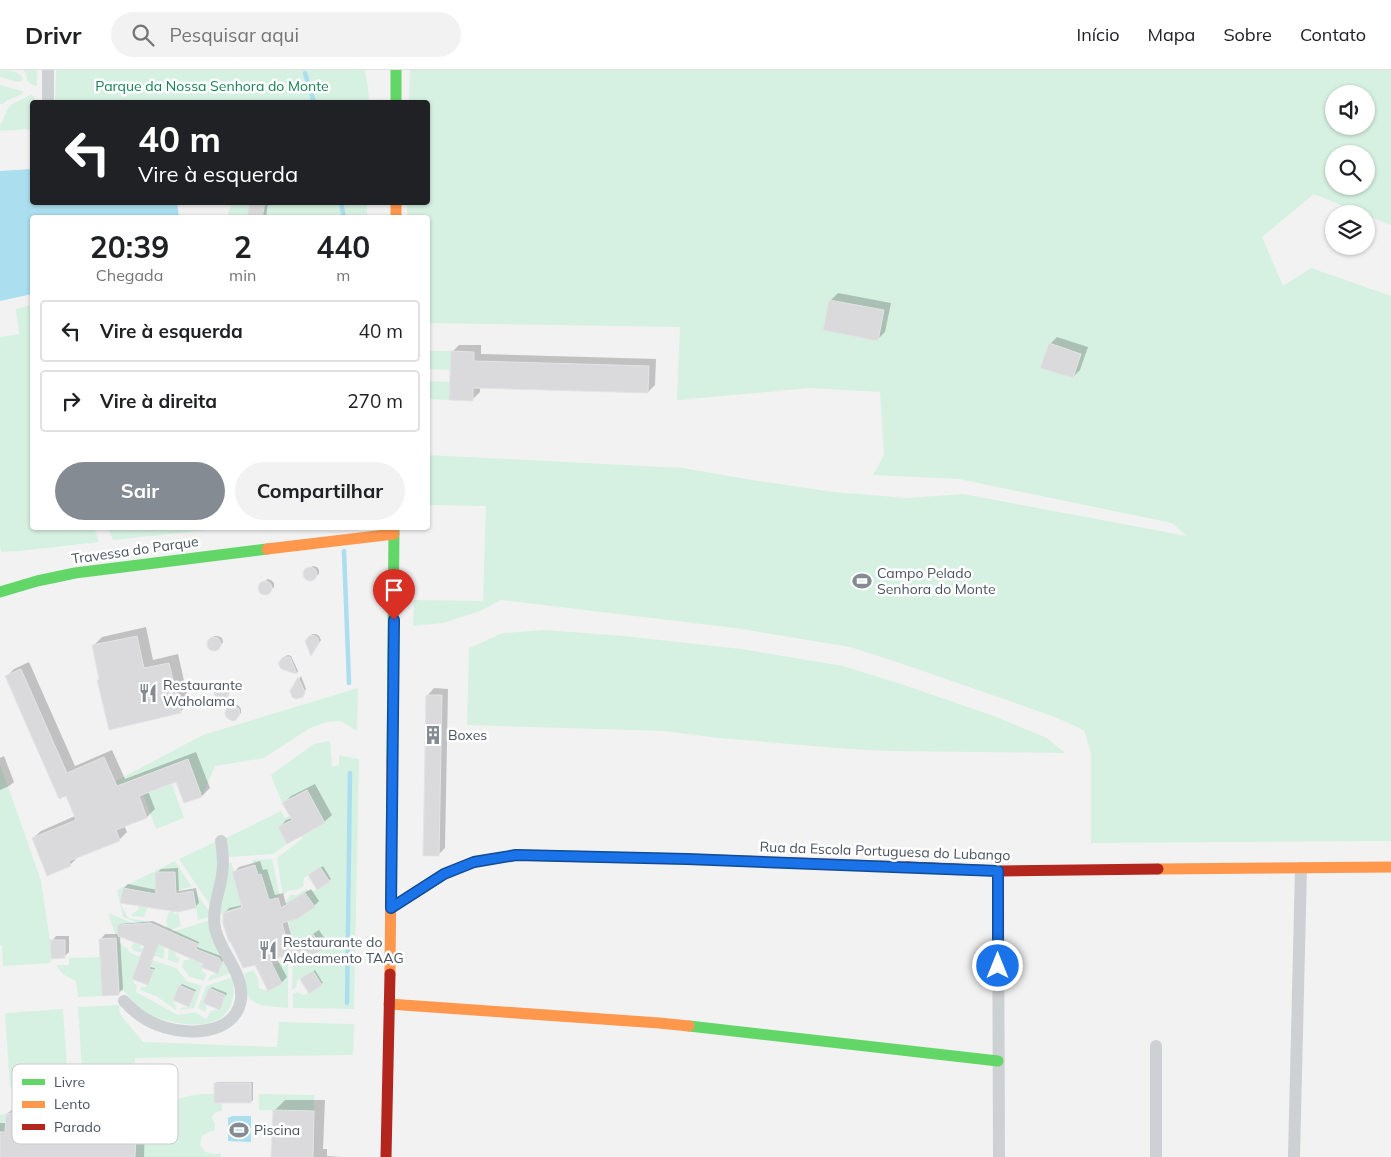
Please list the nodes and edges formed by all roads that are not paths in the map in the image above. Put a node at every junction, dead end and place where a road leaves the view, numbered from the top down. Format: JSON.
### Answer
{"nodes":[{"id":1,"x":48,"y":70,"type":"edge"},
{"id":2,"x":396,"y":70,"type":"edge"},
{"id":3,"x":48,"y":100,"type":"edge"},
{"id":4,"x":396,"y":100,"type":"edge"},
{"id":5,"x":394,"y":531,"type":"edge"},
{"id":6,"x":0,"y":592,"type":"edge"},
{"id":7,"x":221,"y":841,"type":"dead end"},
{"id":8,"x":1391,"y":867,"type":"edge"},
{"id":9,"x":1301,"y":868,"type":"junction"},
{"id":10,"x":998,"y":871,"type":"junction"},
{"id":11,"x":391,"y":908,"type":"junction"},
{"id":12,"x":124,"y":1001,"type":"dead end"},
{"id":13,"x":390,"y":1004,"type":"junction"},
{"id":14,"x":1156,"y":1046,"type":"dead end"},
{"id":15,"x":998,"y":1061,"type":"junction"},
{"id":16,"x":386,"y":1157,"type":"edge"},
{"id":17,"x":999,"y":1157,"type":"edge"},
{"id":18,"x":1156,"y":1157,"type":"edge"},
{"id":19,"x":1294,"y":1157,"type":"edge"}],
"edges":[{"from":1,"to":3,"type":"street"},
{"from":2,"to":4,"type":"street"},
{"from":5,"to":6,"type":"street","name":"Travessa do Parque"},
{"from":5,"to":11,"type":"street"},
{"from":7,"to":12,"type":"street"},
{"from":8,"to":9,"type":"street","name":"Rua da Escola Portuguesa do Lubango"},
{"from":9,"to":10,"type":"street","name":"Rua da Escola Portuguesa do Lubango"},
{"from":9,"to":19,"type":"street"},
{"from":10,"to":11,"type":"street","name":"Rua da Escola Portuguesa do Lubango"},
{"from":10,"to":15,"type":"street"},
{"from":11,"to":13,"type":"street"},
{"from":13,"to":15,"type":"street"},
{"from":13,"to":16,"type":"street"},
{"from":14,"to":18,"type":"street"},
{"from":15,"to":17,"type":"street"}]}
